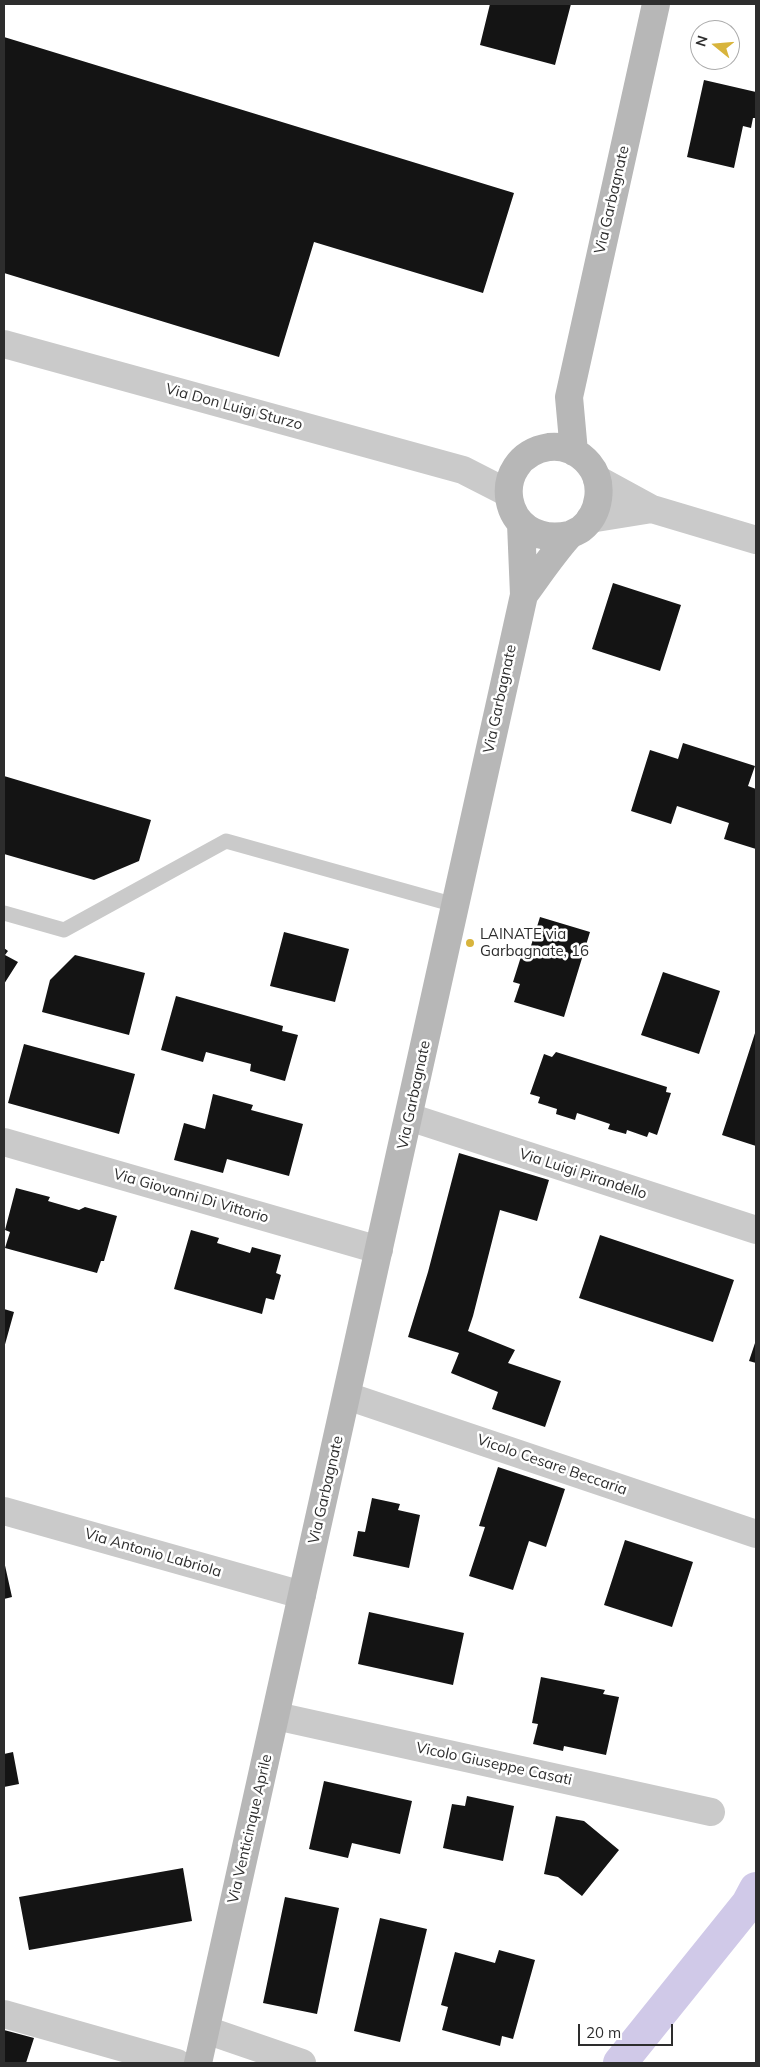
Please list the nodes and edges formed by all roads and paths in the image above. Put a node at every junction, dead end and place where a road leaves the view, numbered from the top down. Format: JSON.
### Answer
{"nodes":[{"id":1,"x":656,"y":4,"type":"edge"},
{"id":2,"x":4,"y":344,"type":"edge"},
{"id":3,"x":569,"y":397,"type":"junction"},
{"id":4,"x":542,"y":448,"type":"junction"},
{"id":5,"x":574,"y":452,"type":"junction"},
{"id":6,"x":516,"y":466,"type":"junction"},
{"id":7,"x":463,"y":470,"type":"junction"},
{"id":8,"x":597,"y":479,"type":"junction"},
{"id":9,"x":508,"y":493,"type":"junction"},
{"id":10,"x":652,"y":509,"type":"junction"},
{"id":11,"x":521,"y":524,"type":"junction"},
{"id":12,"x":580,"y":527,"type":"junction"},
{"id":13,"x":756,"y":540,"type":"edge"},
{"id":14,"x":524,"y":595,"type":"junction"},
{"id":15,"x":455,"y":905,"type":"junction"},
{"id":16,"x":4,"y":913,"type":"edge"},
{"id":17,"x":409,"y":1117,"type":"junction"},
{"id":18,"x":4,"y":1142,"type":"edge"},
{"id":19,"x":756,"y":1230,"type":"edge"},
{"id":20,"x":379,"y":1250,"type":"junction"},
{"id":21,"x":347,"y":1396,"type":"junction"},
{"id":22,"x":4,"y":1512,"type":"edge"},
{"id":23,"x":756,"y":1534,"type":"edge"},
{"id":24,"x":302,"y":1595,"type":"junction"},
{"id":25,"x":276,"y":1716,"type":"junction"},
{"id":26,"x":712,"y":1812,"type":"dead end"},
{"id":27,"x":4,"y":2014,"type":"edge"},
{"id":28,"x":206,"y":2030,"type":"junction"},
{"id":29,"x":177,"y":2063,"type":"edge"},
{"id":30,"x":198,"y":2063,"type":"edge"},
{"id":31,"x":302,"y":2063,"type":"edge"}],
"edges":[{"from":1,"to":3,"type":"street","name":"Via Garbagnate"},
{"from":2,"to":7,"type":"street","name":"Via Don Luigi Sturzo"},
{"from":3,"to":4,"type":"street","name":"Via Garbagnate"},
{"from":3,"to":5,"type":"street","name":"Via Garbagnate"},
{"from":4,"to":5,"type":"street"},
{"from":4,"to":6,"type":"street"},
{"from":5,"to":8,"type":"street"},
{"from":6,"to":7,"type":"street","name":"Via Don Luigi Sturzo"},
{"from":6,"to":9,"type":"street"},
{"from":7,"to":9,"type":"street","name":"Via Don Luigi Sturzo"},
{"from":8,"to":10,"type":"street"},
{"from":8,"to":12,"type":"street"},
{"from":9,"to":11,"type":"street"},
{"from":10,"to":12,"type":"street"},
{"from":10,"to":13,"type":"street"},
{"from":11,"to":12,"type":"street"},
{"from":11,"to":14,"type":"street","name":"Via Garbagnate"},
{"from":12,"to":14,"type":"street","name":"Via Garbagnate"},
{"from":14,"to":15,"type":"street","name":"Via Garbagnate"},
{"from":15,"to":16,"type":"lane"},
{"from":15,"to":17,"type":"street","name":"Via Garbagnate"},
{"from":17,"to":19,"type":"street","name":"Via Luigi Pirandello"},
{"from":17,"to":20,"type":"street","name":"Via Garbagnate"},
{"from":18,"to":20,"type":"street","name":"Via Giovanni Di Vittorio"},
{"from":20,"to":21,"type":"street","name":"Via Garbagnate"},
{"from":21,"to":23,"type":"street","name":"Vicolo Cesare Beccaria"},
{"from":21,"to":24,"type":"street","name":"Via Garbagnate"},
{"from":22,"to":24,"type":"street","name":"Via Antonio Labriola"},
{"from":24,"to":25,"type":"street","name":"Via Venticinque Aprile"},
{"from":25,"to":26,"type":"street","name":"Vicolo Giuseppe Casati"},
{"from":25,"to":28,"type":"street","name":"Via Venticinque Aprile"},
{"from":27,"to":29,"type":"street"},
{"from":28,"to":30,"type":"street","name":"Via Venticinque Aprile"},
{"from":28,"to":31,"type":"street"}]}
